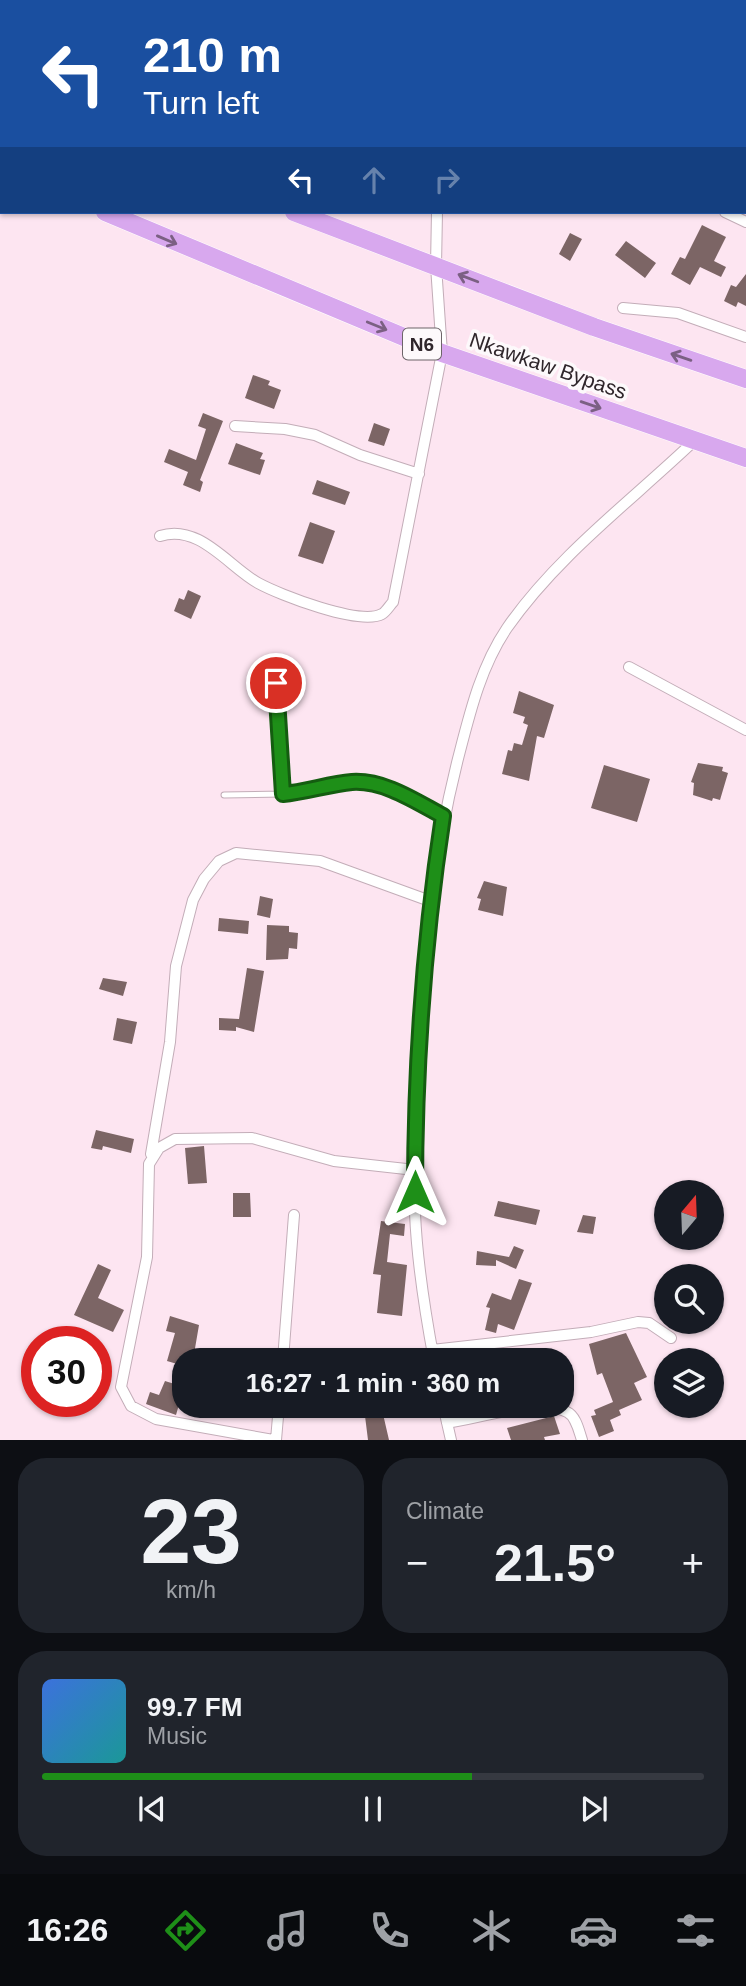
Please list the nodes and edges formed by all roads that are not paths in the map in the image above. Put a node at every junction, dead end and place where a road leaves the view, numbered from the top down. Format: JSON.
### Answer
{"nodes":[{"id":1,"x":110,"y":214,"type":"edge"},
{"id":2,"x":299,"y":214,"type":"edge"},
{"id":3,"x":437,"y":214,"type":"edge"},
{"id":4,"x":729,"y":214,"type":"edge"},
{"id":5,"x":746,"y":222,"type":"edge"},
{"id":6,"x":436,"y":266,"type":"junction"},
{"id":7,"x":623,"y":308,"type":"dead end"},
{"id":8,"x":746,"y":337,"type":"edge"},
{"id":9,"x":442,"y":353,"type":"junction"},
{"id":10,"x":746,"y":379,"type":"edge"},
{"id":11,"x":235,"y":426,"type":"dead end"},
{"id":12,"x":694,"y":442,"type":"junction"},
{"id":13,"x":746,"y":458,"type":"edge"},
{"id":14,"x":418,"y":474,"type":"junction"},
{"id":15,"x":160,"y":536,"type":"dead end"},
{"id":16,"x":629,"y":667,"type":"dead end"},
{"id":17,"x":276,"y":683,"type":"dead end"},
{"id":18,"x":746,"y":730,"type":"edge"},
{"id":19,"x":283,"y":794,"type":"junction"},
{"id":20,"x":224,"y":795,"type":"dead end"},
{"id":21,"x":443,"y":816,"type":"junction"},
{"id":22,"x":430,"y":901,"type":"junction"},
{"id":23,"x":149,"y":1164,"type":"junction"},
{"id":24,"x":415,"y":1170,"type":"junction"},
{"id":25,"x":294,"y":1215,"type":"dead end"},
{"id":26,"x":671,"y":1338,"type":"dead end"},
{"id":27,"x":284,"y":1348,"type":"edge"},
{"id":28,"x":432,"y":1348,"type":"edge"},
{"id":29,"x":482,"y":1348,"type":"edge"},
{"id":30,"x":278,"y":1418,"type":"edge"},
{"id":31,"x":446,"y":1418,"type":"edge"},
{"id":32,"x":447,"y":1423,"type":"junction"},
{"id":33,"x":275,"y":1440,"type":"edge"},
{"id":34,"x":451,"y":1440,"type":"edge"},
{"id":35,"x":582,"y":1440,"type":"edge"}],
"edges":[{"from":1,"to":9,"type":"highway","name":"Nkawkaw Bypass","number":"N6","one_way":true},
{"from":2,"to":6,"type":"highway"},
{"from":3,"to":6,"type":"street"},
{"from":4,"to":5,"type":"street"},
{"from":6,"to":9,"type":"street"},
{"from":10,"to":6,"type":"highway","one_way":true},
{"from":7,"to":8,"type":"street"},
{"from":9,"to":12,"type":"highway","name":"Nkawkaw Bypass","number":"N6","one_way":true},
{"from":9,"to":14,"type":"street"},
{"from":11,"to":14,"type":"street"},
{"from":12,"to":13,"type":"highway","name":"Nkawkaw Bypass","number":"N6"},
{"from":12,"to":21,"type":"street"},
{"from":14,"to":15,"type":"street"},
{"from":16,"to":18,"type":"street"},
{"from":17,"to":19,"type":"lane"},
{"from":19,"to":20,"type":"lane"},
{"from":19,"to":21,"type":"lane"},
{"from":21,"to":22,"type":"street"},
{"from":22,"to":23,"type":"street"},
{"from":22,"to":24,"type":"street"},
{"from":23,"to":24,"type":"street"},
{"from":23,"to":33,"type":"street"},
{"from":24,"to":28,"type":"street"},
{"from":25,"to":27,"type":"street"},
{"from":26,"to":29,"type":"street"},
{"from":30,"to":33,"type":"street"},
{"from":31,"to":32,"type":"street"},
{"from":32,"to":34,"type":"street"},
{"from":32,"to":35,"type":"street"}]}
